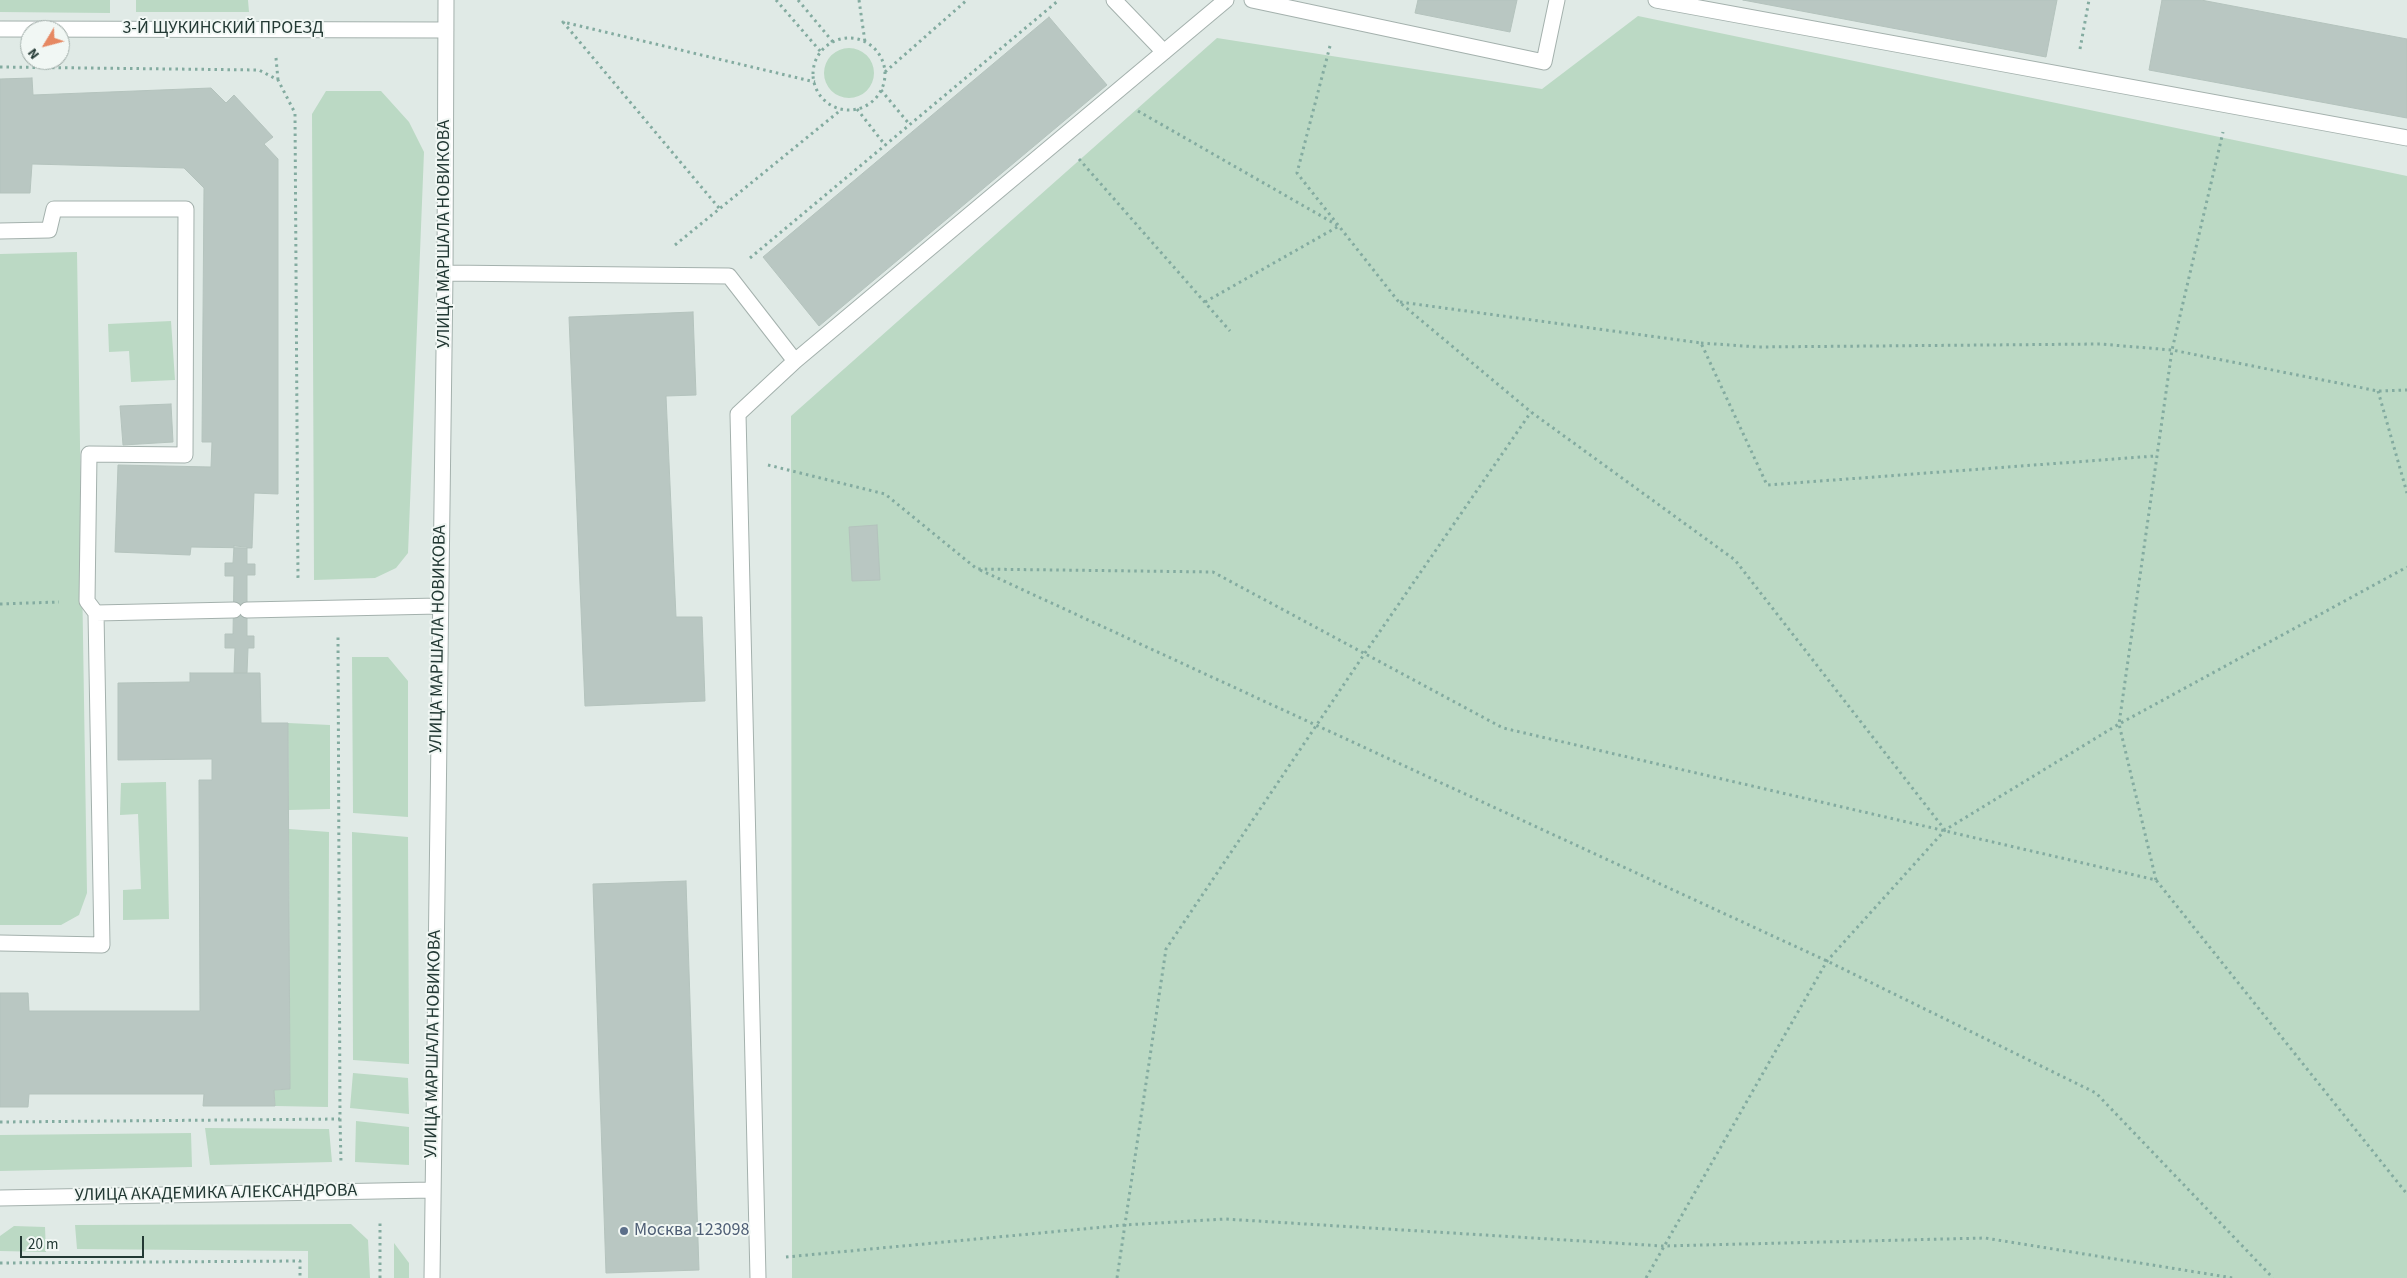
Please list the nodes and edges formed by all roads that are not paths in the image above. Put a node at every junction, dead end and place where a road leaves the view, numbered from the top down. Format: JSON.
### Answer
{"nodes":[{"id":1,"x":446,"y":0,"type":"edge"},
{"id":2,"x":1114,"y":0,"type":"edge"},
{"id":3,"x":1226,"y":0,"type":"edge"},
{"id":4,"x":1252,"y":0,"type":"edge"},
{"id":5,"x":1557,"y":0,"type":"edge"},
{"id":6,"x":1656,"y":0,"type":"edge"},
{"id":7,"x":0,"y":29,"type":"edge"},
{"id":8,"x":446,"y":30,"type":"junction"},
{"id":9,"x":1164,"y":52,"type":"junction"},
{"id":10,"x":2407,"y":138,"type":"edge"},
{"id":11,"x":0,"y":231,"type":"edge"},
{"id":12,"x":445,"y":273,"type":"junction"},
{"id":13,"x":795,"y":361,"type":"junction"},
{"id":14,"x":439,"y":606,"type":"junction"},
{"id":15,"x":96,"y":613,"type":"junction"},
{"id":16,"x":0,"y":943,"type":"edge"},
{"id":17,"x":432,"y":1190,"type":"junction"},
{"id":18,"x":0,"y":1198,"type":"edge"},
{"id":19,"x":432,"y":1278,"type":"edge"},
{"id":20,"x":758,"y":1278,"type":"edge"}],
"edges":[{"from":1,"to":8,"type":"street","name":"УЛИЦА МАРШАЛА НОВИКОВА"},
{"from":2,"to":9,"type":"street"},
{"from":3,"to":9,"type":"street"},
{"from":4,"to":5,"type":"street"},
{"from":6,"to":10,"type":"street"},
{"from":7,"to":8,"type":"street","name":"3-Й ЩУКИНСКИЙ ПРОЕЗД"},
{"from":8,"to":12,"type":"street","name":"УЛИЦА МАРШАЛА НОВИКОВА"},
{"from":9,"to":13,"type":"street"},
{"from":11,"to":15,"type":"street"},
{"from":12,"to":13,"type":"street"},
{"from":12,"to":14,"type":"street","name":"УЛИЦА МАРШАЛА НОВИКОВА"},
{"from":13,"to":20,"type":"street"},
{"from":14,"to":15,"type":"street"},
{"from":14,"to":17,"type":"street","name":"УЛИЦА МАРШАЛА НОВИКОВА"},
{"from":15,"to":16,"type":"street"},
{"from":17,"to":18,"type":"street","name":"УЛИЦА АКАДЕМИКА АЛЕКСАНДРОВА"},
{"from":17,"to":19,"type":"street","name":"УЛИЦА МАРШАЛА НОВИКОВА"}]}
